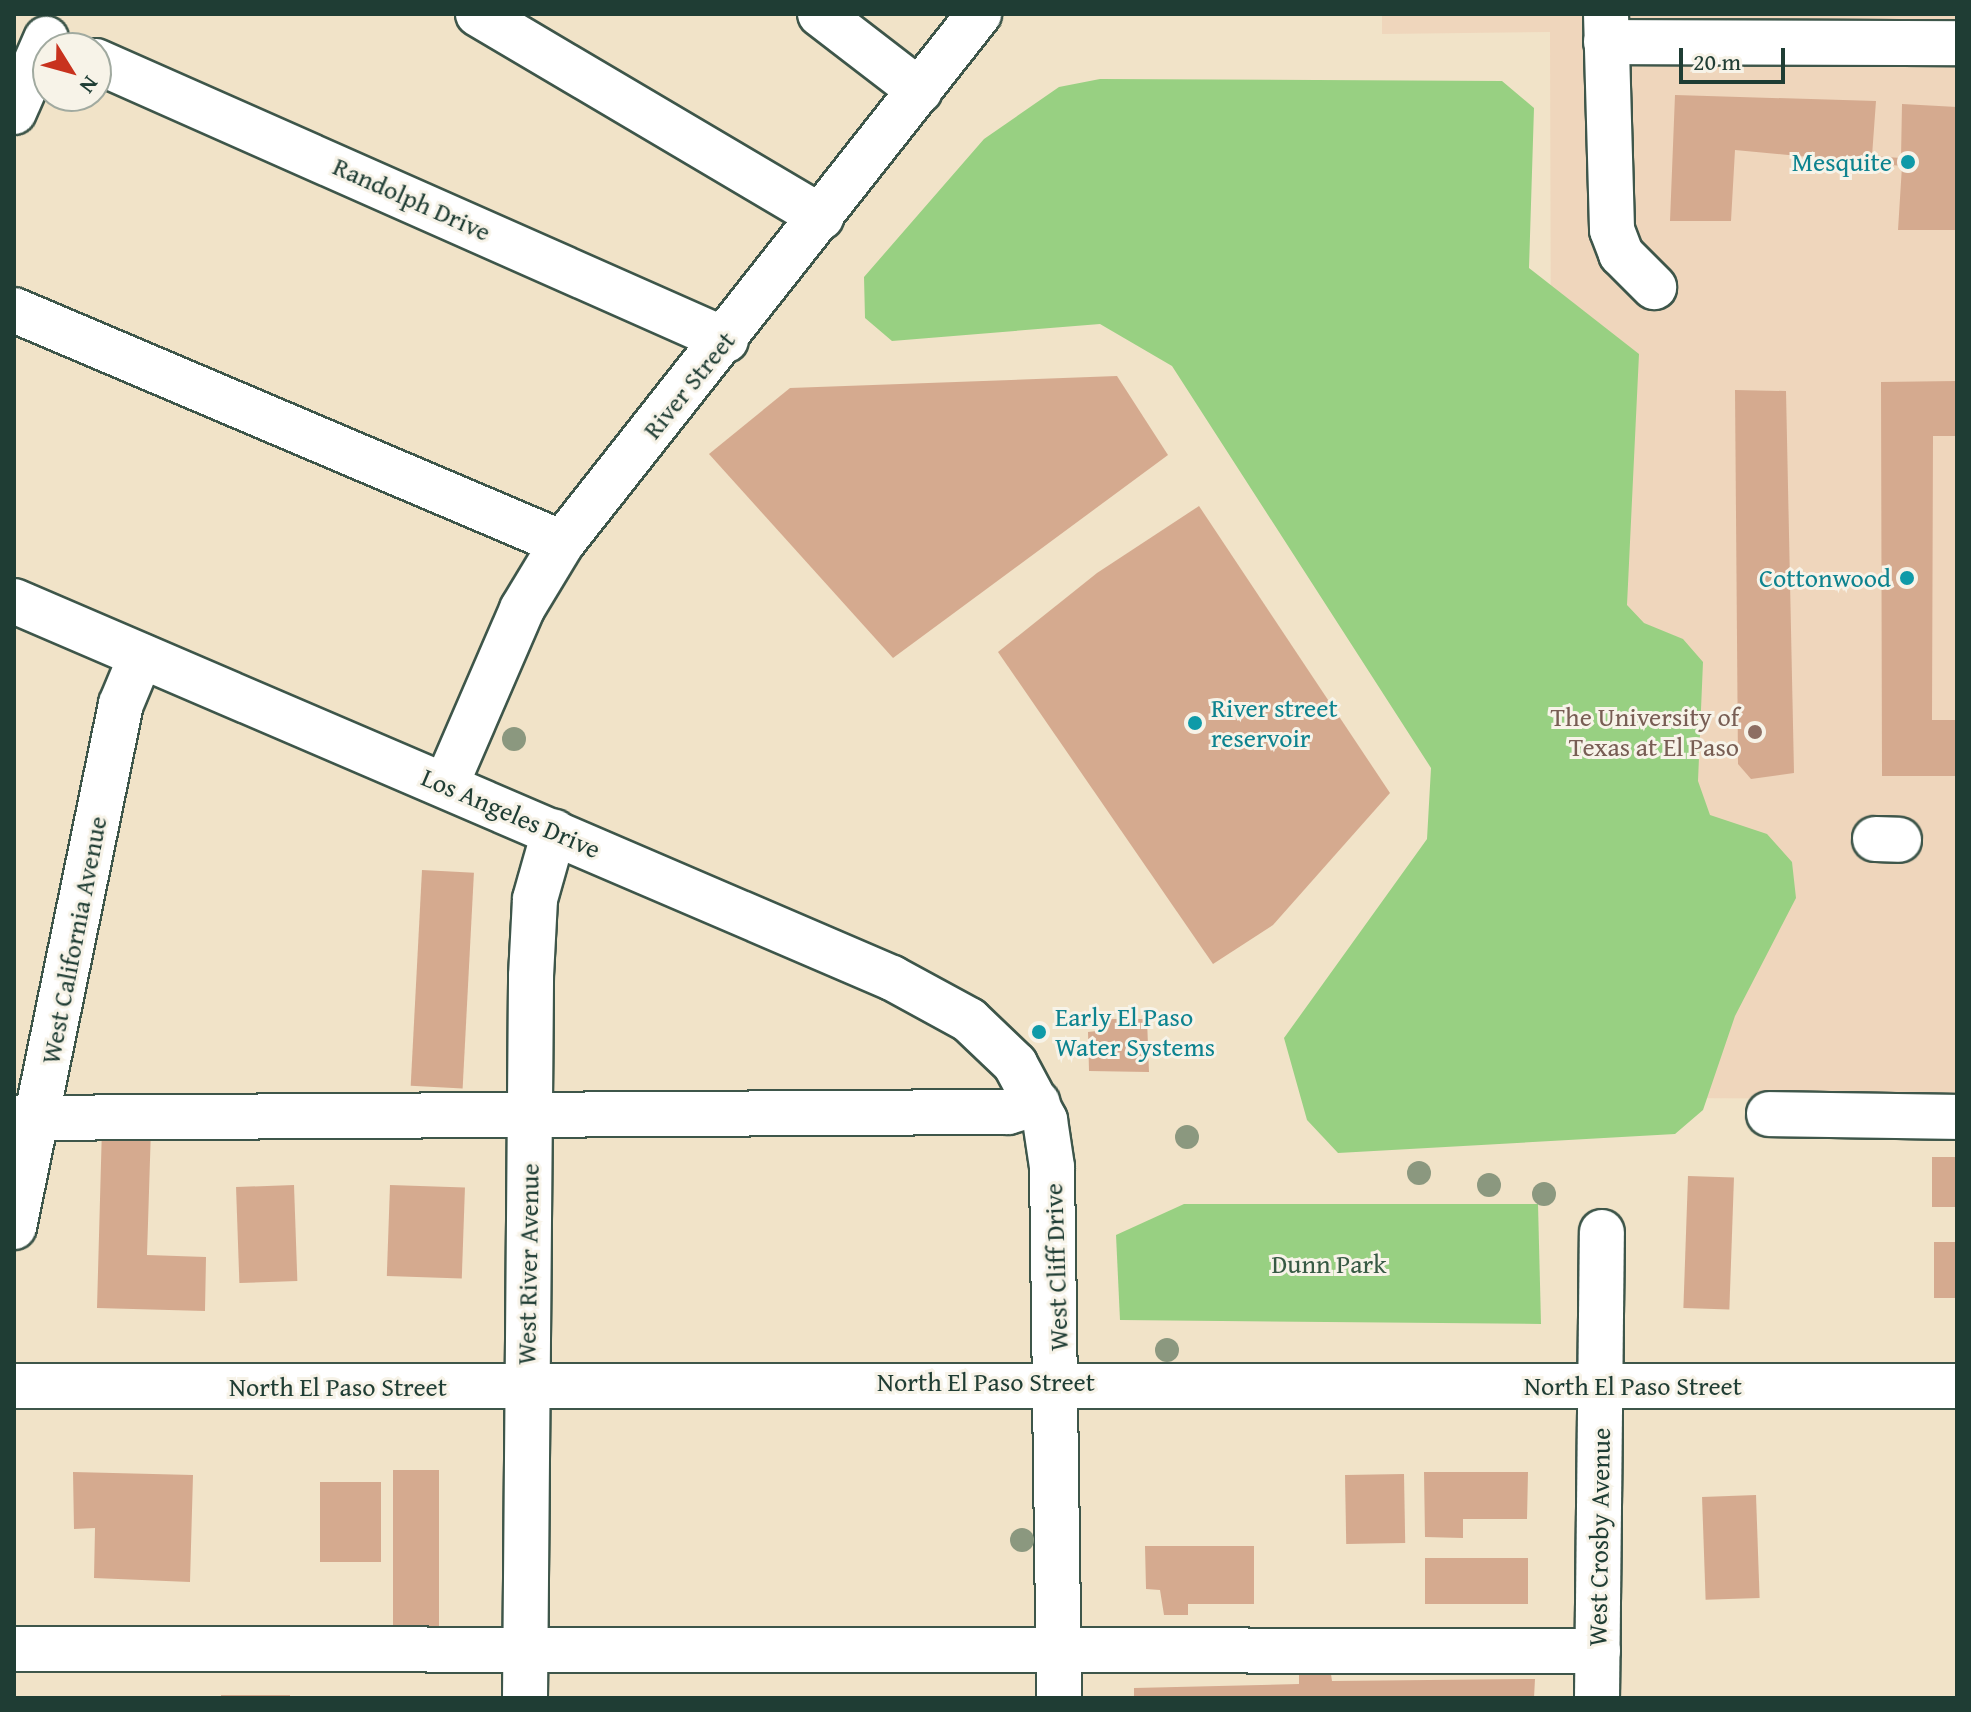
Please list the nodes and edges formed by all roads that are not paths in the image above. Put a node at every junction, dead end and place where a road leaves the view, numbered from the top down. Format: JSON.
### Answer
{"nodes":[{"id":1,"x":478,"y":14,"type":"edge"},
{"id":2,"x":820,"y":14,"type":"edge"},
{"id":3,"x":979,"y":14,"type":"edge"},
{"id":4,"x":1606,"y":28,"type":"edge"},
{"id":5,"x":1957,"y":43,"type":"edge"},
{"id":6,"x":32,"y":64,"type":"edge"},
{"id":7,"x":112,"y":68,"type":"edge"},
{"id":8,"x":920,"y":91,"type":"junction"},
{"id":9,"x":14,"y":112,"type":"edge"},
{"id":10,"x":821,"y":217,"type":"junction"},
{"id":11,"x":1654,"y":287,"type":"dead end"},
{"id":12,"x":14,"y":310,"type":"edge"},
{"id":13,"x":726,"y":340,"type":"junction"},
{"id":14,"x":562,"y":543,"type":"junction"},
{"id":15,"x":14,"y":601,"type":"edge"},
{"id":16,"x":141,"y":656,"type":"junction"},
{"id":17,"x":446,"y":785,"type":"junction"},
{"id":18,"x":554,"y":832,"type":"junction"},
{"id":19,"x":996,"y":1045,"type":"joint"},
{"id":20,"x":1038,"y":1103,"type":"junction"},
{"id":21,"x":530,"y":1110,"type":"junction"},
{"id":22,"x":1769,"y":1114,"type":"dead end"},
{"id":23,"x":27,"y":1117,"type":"edge"},
{"id":24,"x":1957,"y":1117,"type":"edge"},
{"id":25,"x":14,"y":1227,"type":"edge"},
{"id":26,"x":1602,"y":1232,"type":"dead end"},
{"id":27,"x":1060,"y":1381,"type":"junction"},
{"id":28,"x":14,"y":1386,"type":"edge"},
{"id":29,"x":1957,"y":1386,"type":"edge"},
{"id":30,"x":527,"y":1387,"type":"junction"},
{"id":31,"x":1601,"y":1387,"type":"junction"},
{"id":32,"x":14,"y":1649,"type":"edge"},
{"id":33,"x":1059,"y":1651,"type":"junction"},
{"id":34,"x":1598,"y":1651,"type":"junction"},
{"id":35,"x":525,"y":1653,"type":"junction"},
{"id":36,"x":525,"y":1698,"type":"edge"},
{"id":37,"x":1059,"y":1698,"type":"edge"},
{"id":38,"x":1597,"y":1698,"type":"edge"}],
"edges":[{"from":1,"to":10,"type":"street"},
{"from":2,"to":8,"type":"street"},
{"from":3,"to":8,"type":"street","name":"River Street"},
{"from":4,"to":5,"type":"street"},
{"from":4,"to":11,"type":"street"},
{"from":6,"to":9,"type":"street"},
{"from":7,"to":13,"type":"street","name":"Randolph Drive"},
{"from":8,"to":10,"type":"street","name":"River Street"},
{"from":10,"to":13,"type":"street","name":"River Street"},
{"from":12,"to":14,"type":"street"},
{"from":13,"to":14,"type":"street","name":"River Street"},
{"from":14,"to":17,"type":"street","name":"River Street"},
{"from":15,"to":16,"type":"street","name":"Los Angeles Drive"},
{"from":16,"to":17,"type":"street","name":"Los Angeles Drive"},
{"from":16,"to":23,"type":"street","name":"West California Avenue"},
{"from":17,"to":18,"type":"street","name":"Los Angeles Drive"},
{"from":18,"to":19,"type":"street","name":"Los Angeles Drive"},
{"from":18,"to":21,"type":"street","name":"West River Avenue"},
{"from":19,"to":20,"type":"street","name":"West Cliff Drive"},
{"from":20,"to":21,"type":"street"},
{"from":20,"to":27,"type":"street","name":"West Cliff Drive"},
{"from":21,"to":23,"type":"street"},
{"from":21,"to":30,"type":"street","name":"West River Avenue"},
{"from":22,"to":24,"type":"street"},
{"from":23,"to":25,"type":"street","name":"West California Avenue"},
{"from":26,"to":31,"type":"street","name":"West Crosby Avenue"},
{"from":27,"to":30,"type":"street","name":"North El Paso Street"},
{"from":27,"to":31,"type":"street","name":"North El Paso Street"},
{"from":27,"to":33,"type":"street","name":"West Cliff Drive"},
{"from":28,"to":30,"type":"street","name":"North El Paso Street"},
{"from":29,"to":31,"type":"street","name":"North El Paso Street"},
{"from":30,"to":35,"type":"street","name":"West River Avenue"},
{"from":31,"to":34,"type":"street","name":"West Crosby Avenue"},
{"from":32,"to":35,"type":"street"},
{"from":33,"to":34,"type":"street"},
{"from":33,"to":35,"type":"street"},
{"from":33,"to":37,"type":"street","name":"West Cliff Drive"},
{"from":34,"to":38,"type":"street","name":"West Crosby Avenue"},
{"from":35,"to":36,"type":"street","name":"West River Avenue"}]}
